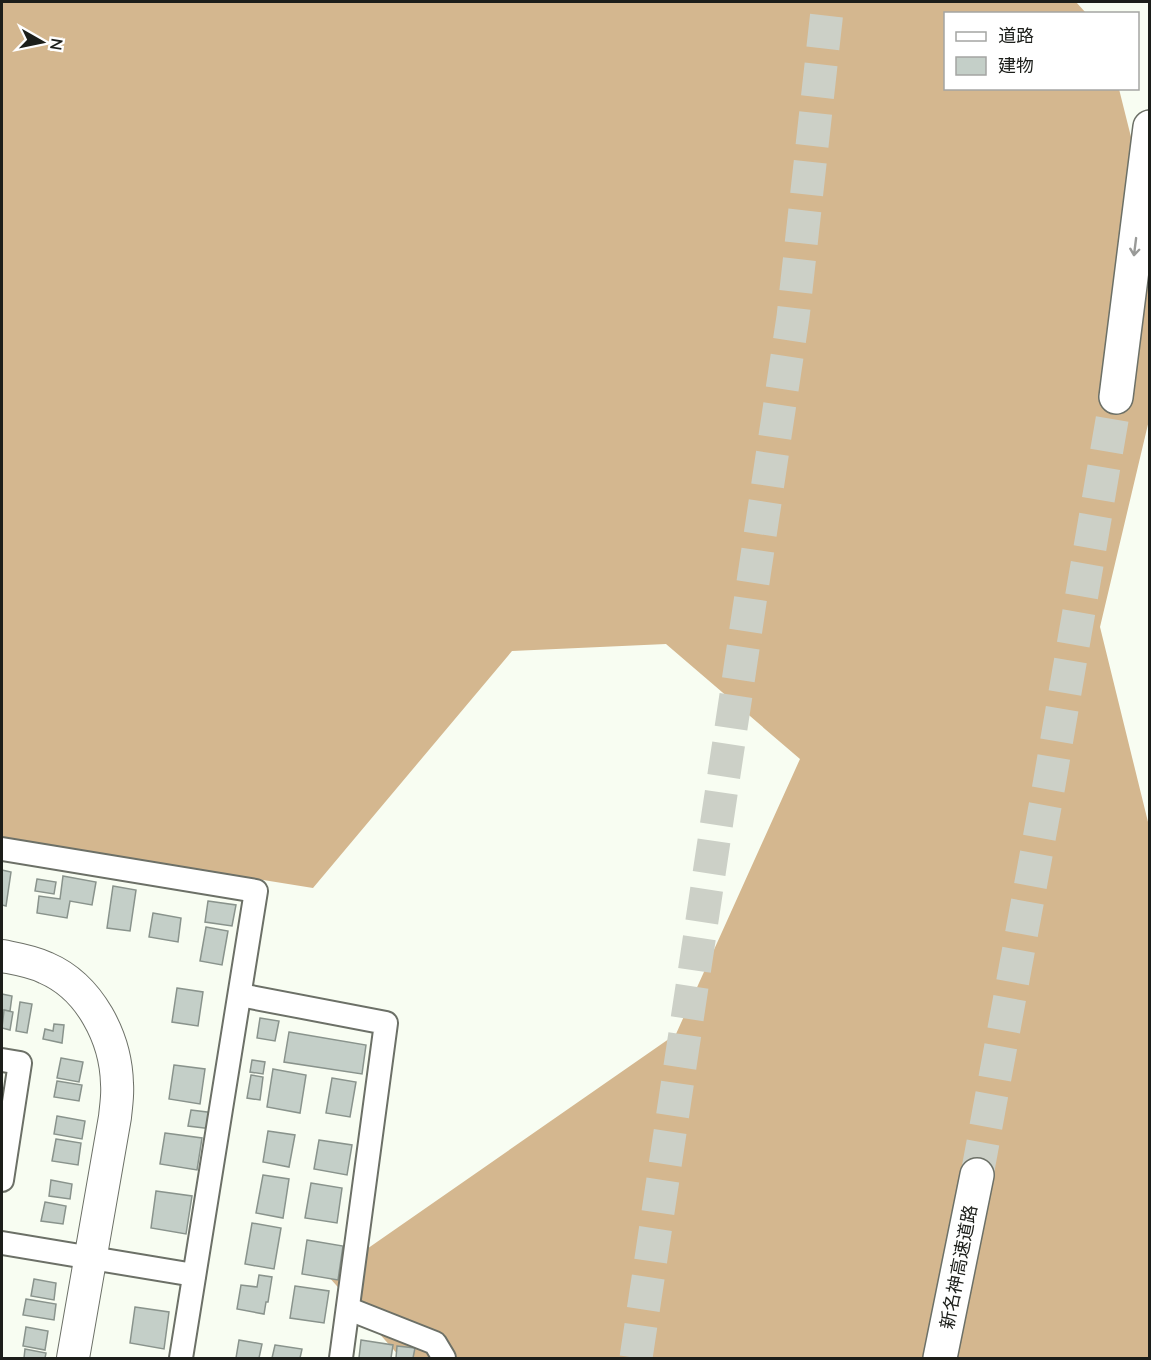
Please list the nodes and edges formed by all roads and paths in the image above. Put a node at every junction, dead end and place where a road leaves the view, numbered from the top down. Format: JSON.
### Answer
{"nodes":[{"id":1,"x":1149,"y":127,"type":"edge"},
{"id":2,"x":1116,"y":397,"type":"tunnel mouth"},
{"id":3,"x":2,"y":849,"type":"edge"},
{"id":4,"x":2,"y":956,"type":"edge"},
{"id":5,"x":240,"y":995,"type":"junction"},
{"id":6,"x":2,"y":1060,"type":"edge"},
{"id":7,"x":977,"y":1175,"type":"tunnel mouth"},
{"id":8,"x":2,"y":1180,"type":"edge"},
{"id":9,"x":2,"y":1243,"type":"edge"},
{"id":10,"x":90,"y":1258,"type":"junction"},
{"id":11,"x":194,"y":1275,"type":"junction"},
{"id":12,"x":349,"y":1309,"type":"junction"},
{"id":13,"x":73,"y":1359,"type":"edge"},
{"id":14,"x":181,"y":1359,"type":"edge"},
{"id":15,"x":341,"y":1359,"type":"edge"},
{"id":16,"x":444,"y":1359,"type":"edge"},
{"id":17,"x":940,"y":1359,"type":"edge"}],
"edges":[{"from":1,"to":2,"type":"highway","one_way":true},
{"from":3,"to":5,"type":"street"},
{"from":4,"to":10,"type":"street"},
{"from":5,"to":11,"type":"street"},
{"from":5,"to":12,"type":"street"},
{"from":6,"to":8,"type":"street"},
{"from":7,"to":17,"type":"highway","name":"新名神高速道路"},
{"from":9,"to":10,"type":"street"},
{"from":10,"to":11,"type":"street"},
{"from":10,"to":13,"type":"street"},
{"from":11,"to":14,"type":"street"},
{"from":12,"to":15,"type":"street"},
{"from":12,"to":16,"type":"street"}]}
